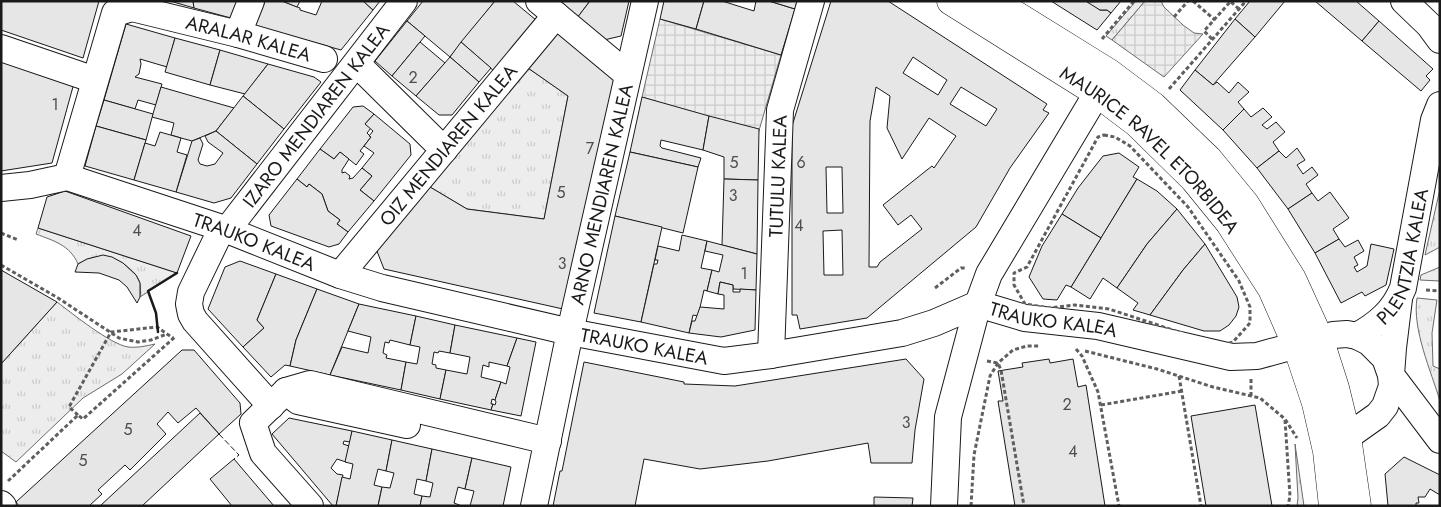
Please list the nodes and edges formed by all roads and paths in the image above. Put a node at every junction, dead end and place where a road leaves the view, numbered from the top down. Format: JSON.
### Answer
{"nodes":[{"id":1,"x":251,"y":1,"type":"edge"},
{"id":2,"x":404,"y":1,"type":"edge"},
{"id":3,"x":645,"y":1,"type":"edge"},
{"id":4,"x":811,"y":1,"type":"edge"},
{"id":5,"x":951,"y":1,"type":"edge"},
{"id":6,"x":993,"y":1,"type":"edge"},
{"id":7,"x":1134,"y":1,"type":"edge"},
{"id":8,"x":1188,"y":1,"type":"edge"},
{"id":9,"x":1193,"y":1,"type":"edge"},
{"id":10,"x":1246,"y":1,"type":"edge"},
{"id":11,"x":1404,"y":1,"type":"edge"},
{"id":12,"x":1231,"y":2,"type":"edge"},
{"id":13,"x":547,"y":8,"type":"edge"},
{"id":14,"x":1239,"y":9,"type":"junction"},
{"id":15,"x":1174,"y":17,"type":"dead end"},
{"id":16,"x":1215,"y":20,"type":"junction"},
{"id":17,"x":238,"y":34,"type":"junction"},
{"id":18,"x":1212,"y":38,"type":"junction"},
{"id":19,"x":1102,"y":40,"type":"dead end"},
{"id":20,"x":1440,"y":40,"type":"edge"},
{"id":21,"x":1,"y":48,"type":"edge"},
{"id":22,"x":324,"y":59,"type":"dead end"},
{"id":23,"x":1194,"y":60,"type":"dead end"},
{"id":24,"x":357,"y":64,"type":"junction"},
{"id":25,"x":628,"y":75,"type":"junction"},
{"id":26,"x":95,"y":80,"type":"junction"},
{"id":27,"x":1102,"y":83,"type":"junction"},
{"id":28,"x":1168,"y":90,"type":"dead end"},
{"id":29,"x":1175,"y":96,"type":"dead end"},
{"id":30,"x":1440,"y":105,"type":"edge"},
{"id":31,"x":444,"y":150,"type":"junction"},
{"id":32,"x":67,"y":177,"type":"junction"},
{"id":33,"x":1,"y":188,"type":"edge"},
{"id":34,"x":225,"y":229,"type":"junction"},
{"id":35,"x":1,"y":233,"type":"edge"},
{"id":36,"x":18,"y":240,"type":"dead end"},
{"id":37,"x":1,"y":265,"type":"edge"},
{"id":38,"x":970,"y":268,"type":"dead end"},
{"id":39,"x":340,"y":275,"type":"junction"},
{"id":40,"x":1239,"y":281,"type":"joint"},
{"id":41,"x":935,"y":288,"type":"dead end"},
{"id":42,"x":1399,"y":299,"type":"junction"},
{"id":43,"x":978,"y":304,"type":"junction"},
{"id":44,"x":110,"y":332,"type":"junction"},
{"id":45,"x":570,"y":332,"type":"junction"},
{"id":46,"x":167,"y":334,"type":"junction"},
{"id":47,"x":1357,"y":336,"type":"junction"},
{"id":48,"x":1308,"y":342,"type":"junction"},
{"id":49,"x":1041,"y":346,"type":"dead end"},
{"id":50,"x":1068,"y":348,"type":"dead end"},
{"id":51,"x":1078,"y":349,"type":"junction"},
{"id":52,"x":771,"y":355,"type":"junction"},
{"id":53,"x":1001,"y":370,"type":"dead end"},
{"id":54,"x":1391,"y":375,"type":"junction"},
{"id":55,"x":1179,"y":376,"type":"junction"},
{"id":56,"x":1182,"y":392,"type":"junction"},
{"id":57,"x":279,"y":399,"type":"junction"},
{"id":58,"x":1101,"y":405,"type":"junction"},
{"id":59,"x":78,"y":415,"type":"junction"},
{"id":60,"x":1378,"y":415,"type":"junction"},
{"id":61,"x":1347,"y":437,"type":"junction"},
{"id":62,"x":1440,"y":441,"type":"edge"},
{"id":63,"x":546,"y":448,"type":"junction"},
{"id":64,"x":2,"y":499,"type":"edge"},
{"id":65,"x":310,"y":506,"type":"edge"},
{"id":66,"x":534,"y":506,"type":"edge"},
{"id":67,"x":944,"y":506,"type":"edge"},
{"id":68,"x":971,"y":506,"type":"edge"},
{"id":69,"x":1024,"y":506,"type":"edge"},
{"id":70,"x":1118,"y":506,"type":"edge"},
{"id":71,"x":1200,"y":506,"type":"edge"},
{"id":72,"x":1288,"y":506,"type":"edge"},
{"id":73,"x":1333,"y":506,"type":"edge"},
{"id":74,"x":1357,"y":506,"type":"edge"}],
"edges":[{"from":1,"to":17,"type":"street"},
{"from":2,"to":24,"type":"street","name":"IZARO MENDIAREN KALEA"},
{"from":3,"to":25,"type":"street","name":"ARNO MENDIAREN KALEA"},
{"from":4,"to":52,"type":"street","name":"TUTULU KALEA"},
{"from":5,"to":27,"type":"main road","name":"MAURICE RAVEL ETORBIDEA"},
{"from":6,"to":27,"type":"main road","name":"MAURICE RAVEL ETORBIDEA"},
{"from":7,"to":19,"type":"path"},
{"from":8,"to":15,"type":"path"},
{"from":9,"to":16,"type":"path"},
{"from":10,"to":14,"type":"path"},
{"from":11,"to":20,"type":"street"},
{"from":12,"to":14,"type":"path"},
{"from":12,"to":16,"type":"path"},
{"from":13,"to":25,"type":"street"},
{"from":13,"to":31,"type":"street","name":"OIZ MENDIAREN KALEA"},
{"from":14,"to":18,"type":"path"},
{"from":16,"to":18,"type":"path"},
{"from":17,"to":22,"type":"street","name":"ARALAR KALEA"},
{"from":17,"to":26,"type":"street","name":"ARALAR KALEA"},
{"from":18,"to":23,"type":"path"},
{"from":21,"to":26,"type":"street"},
{"from":24,"to":31,"type":"street"},
{"from":24,"to":34,"type":"street","name":"IZARO MENDIAREN KALEA"},
{"from":25,"to":45,"type":"street","name":"ARNO MENDIAREN KALEA"},
{"from":26,"to":32,"type":"street"},
{"from":27,"to":43,"type":"street"},
{"from":27,"to":48,"type":"main road","name":"MAURICE RAVEL ETORBIDEA"},
{"from":28,"to":29,"type":"path"},
{"from":30,"to":42,"type":"street","name":"PLENTZIA KALEA"},
{"from":31,"to":39,"type":"street","name":"OIZ MENDIAREN KALEA"},
{"from":32,"to":33,"type":"street"},
{"from":32,"to":34,"type":"street","name":"TRAUKO KALEA"},
{"from":34,"to":39,"type":"street","name":"TRAUKO KALEA"},
{"from":34,"to":57,"type":"street","name":"IZARO MENDIAREN KALEA"},
{"from":35,"to":36,"type":"path"},
{"from":37,"to":44,"type":"path"},
{"from":38,"to":41,"type":"path"},
{"from":39,"to":45,"type":"street","name":"TRAUKO KALEA"},
{"from":40,"to":40,"type":"path"},
{"from":42,"to":47,"type":"street","name":"PLENTZIA KALEA"},
{"from":42,"to":54,"type":"street"},
{"from":43,"to":48,"type":"street","name":"TRAUKO KALEA"},
{"from":43,"to":52,"type":"street","name":"TRAUKO KALEA"},
{"from":43,"to":67,"type":"street"},
{"from":44,"to":46,"type":"path"},
{"from":44,"to":46,"type":"path"},
{"from":44,"to":59,"type":"path"},
{"from":45,"to":52,"type":"street","name":"TRAUKO KALEA"},
{"from":45,"to":63,"type":"street","name":"ARNO MENDIAREN KALEA"},
{"from":46,"to":59,"type":"path"},
{"from":47,"to":48,"type":"street","name":"TRAUKO KALEA"},
{"from":47,"to":54,"type":"street"},
{"from":48,"to":61,"type":"main road"},
{"from":48,"to":73,"type":"main road"},
{"from":49,"to":68,"type":"path"},
{"from":50,"to":51,"type":"path"},
{"from":51,"to":55,"type":"path"},
{"from":51,"to":58,"type":"path"},
{"from":53,"to":69,"type":"path"},
{"from":54,"to":60,"type":"street"},
{"from":54,"to":62,"type":"street"},
{"from":55,"to":56,"type":"path"},
{"from":55,"to":72,"type":"path"},
{"from":56,"to":58,"type":"path"},
{"from":56,"to":71,"type":"path"},
{"from":57,"to":63,"type":"street"},
{"from":57,"to":65,"type":"street"},
{"from":58,"to":70,"type":"path"},
{"from":59,"to":64,"type":"path"},
{"from":60,"to":61,"type":"street"},
{"from":60,"to":62,"type":"street"},
{"from":61,"to":74,"type":"main road"},
{"from":63,"to":66,"type":"street","name":"ARNO MENDIAREN KALEA"}]}
